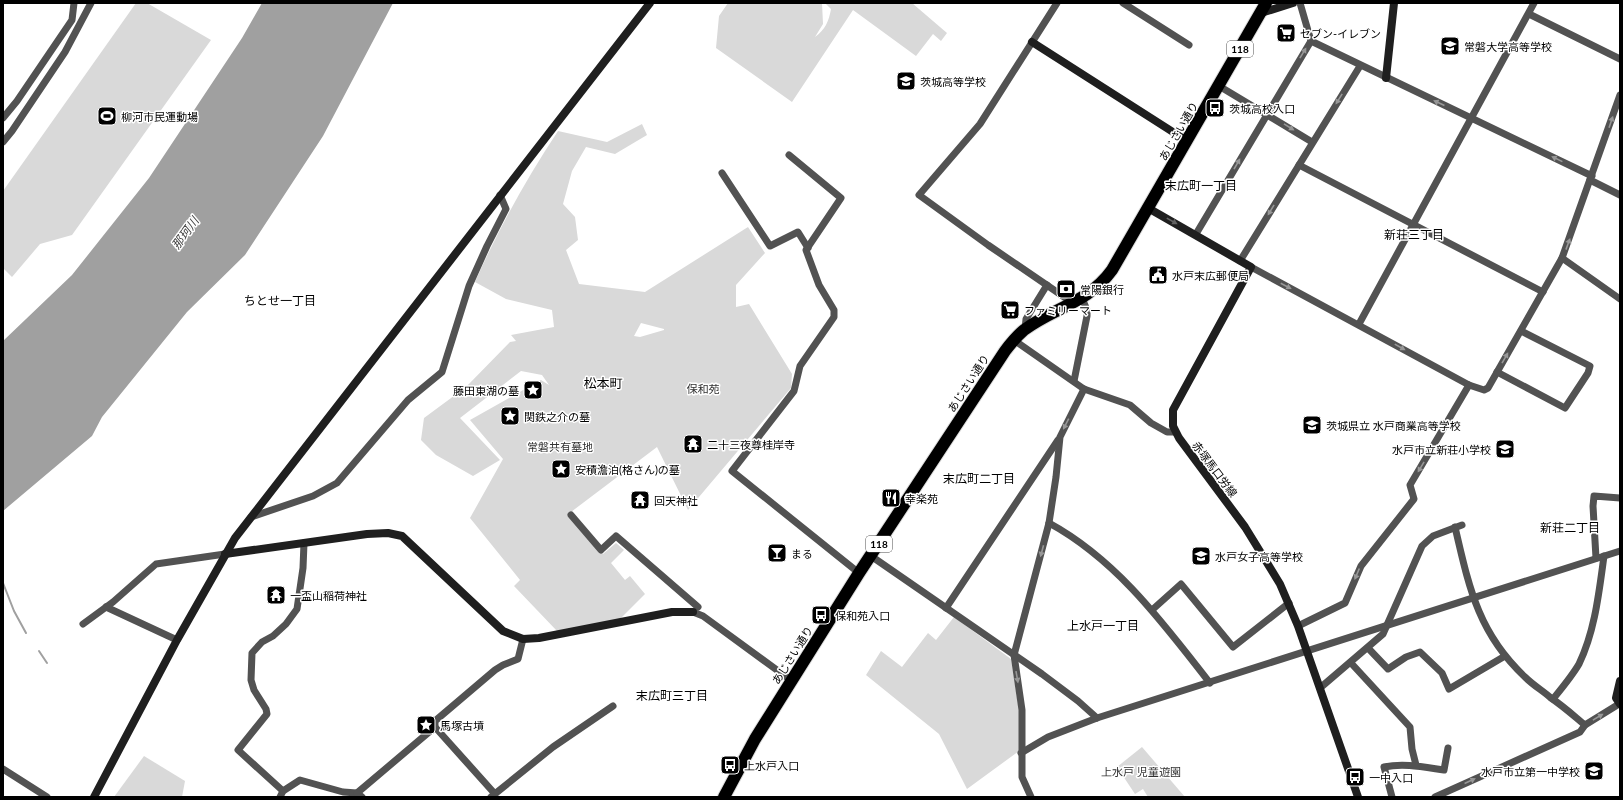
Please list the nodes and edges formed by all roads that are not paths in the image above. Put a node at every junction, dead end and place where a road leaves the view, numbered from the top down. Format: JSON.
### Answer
{"nodes":[{"id":1,"x":74,"y":3,"type":"edge"},
{"id":2,"x":91,"y":3,"type":"edge"},
{"id":3,"x":650,"y":3,"type":"edge"},
{"id":4,"x":1057,"y":3,"type":"edge"},
{"id":5,"x":1123,"y":3,"type":"edge"},
{"id":6,"x":1294,"y":3,"type":"edge"},
{"id":7,"x":1300,"y":3,"type":"edge"},
{"id":8,"x":1394,"y":3,"type":"edge"},
{"id":9,"x":1534,"y":3,"type":"edge"},
{"id":10,"x":1263,"y":8,"type":"edge"},
{"id":11,"x":1529,"y":14,"type":"junction"},
{"id":12,"x":1310,"y":41,"type":"junction"},
{"id":13,"x":1032,"y":42,"type":"junction"},
{"id":14,"x":1189,"y":45,"type":"dead end"},
{"id":15,"x":1620,"y":59,"type":"edge"},
{"id":16,"x":1360,"y":66,"type":"junction"},
{"id":17,"x":1386,"y":78,"type":"junction"},
{"id":18,"x":1219,"y":86,"type":"junction"},
{"id":19,"x":1620,"y":95,"type":"edge"},
{"id":20,"x":1266,"y":114,"type":"junction"},
{"id":21,"x":3,"y":118,"type":"edge"},
{"id":22,"x":1472,"y":119,"type":"junction"},
{"id":23,"x":1188,"y":141,"type":"junction"},
{"id":24,"x":3,"y":142,"type":"edge"},
{"id":25,"x":1312,"y":142,"type":"junction"},
{"id":26,"x":789,"y":155,"type":"dead end"},
{"id":27,"x":1299,"y":165,"type":"junction"},
{"id":28,"x":722,"y":173,"type":"dead end"},
{"id":29,"x":1591,"y":178,"type":"junction"},
{"id":30,"x":500,"y":195,"type":"junction"},
{"id":31,"x":1620,"y":195,"type":"edge"},
{"id":32,"x":1148,"y":208,"type":"junction"},
{"id":33,"x":1414,"y":225,"type":"junction"},
{"id":34,"x":1196,"y":234,"type":"junction"},
{"id":35,"x":808,"y":248,"type":"junction"},
{"id":36,"x":1562,"y":258,"type":"junction"},
{"id":37,"x":1240,"y":261,"type":"junction"},
{"id":38,"x":1251,"y":267,"type":"junction"},
{"id":39,"x":1048,"y":285,"type":"junction"},
{"id":40,"x":1543,"y":292,"type":"junction"},
{"id":41,"x":1620,"y":299,"type":"edge"},
{"id":42,"x":1078,"y":301,"type":"junction"},
{"id":43,"x":1359,"y":324,"type":"junction"},
{"id":44,"x":1025,"y":330,"type":"junction"},
{"id":45,"x":1521,"y":331,"type":"junction"},
{"id":46,"x":1014,"y":340,"type":"junction"},
{"id":47,"x":1497,"y":372,"type":"junction"},
{"id":48,"x":1074,"y":381,"type":"junction"},
{"id":49,"x":1469,"y":385,"type":"junction"},
{"id":50,"x":1084,"y":389,"type":"junction"},
{"id":51,"x":1175,"y":432,"type":"junction"},
{"id":52,"x":1060,"y":437,"type":"junction"},
{"id":53,"x":1620,"y":498,"type":"edge"},
{"id":54,"x":570,"y":515,"type":"dead end"},
{"id":55,"x":250,"y":517,"type":"junction"},
{"id":56,"x":1049,"y":523,"type":"junction"},
{"id":57,"x":304,"y":543,"type":"junction"},
{"id":58,"x":1620,"y":551,"type":"edge"},
{"id":59,"x":225,"y":554,"type":"junction"},
{"id":60,"x":871,"y":556,"type":"junction"},
{"id":61,"x":1604,"y":556,"type":"junction"},
{"id":62,"x":1596,"y":558,"type":"junction"},
{"id":63,"x":860,"y":573,"type":"junction"},
{"id":64,"x":1473,"y":599,"type":"junction"},
{"id":65,"x":1289,"y":603,"type":"junction"},
{"id":66,"x":106,"y":606,"type":"junction"},
{"id":67,"x":946,"y":608,"type":"junction"},
{"id":68,"x":695,"y":609,"type":"junction"},
{"id":69,"x":1152,"y":610,"type":"junction"},
{"id":70,"x":83,"y":624,"type":"dead end"},
{"id":71,"x":1298,"y":626,"type":"junction"},
{"id":72,"x":1385,"y":626,"type":"junction"},
{"id":73,"x":523,"y":639,"type":"junction"},
{"id":74,"x":177,"y":640,"type":"junction"},
{"id":75,"x":1368,"y":648,"type":"junction"},
{"id":76,"x":1306,"y":652,"type":"junction"},
{"id":77,"x":1014,"y":655,"type":"junction"},
{"id":78,"x":1505,"y":656,"type":"junction"},
{"id":79,"x":1351,"y":662,"type":"junction"},
{"id":80,"x":792,"y":681,"type":"junction"},
{"id":81,"x":1620,"y":681,"type":"edge"},
{"id":82,"x":1210,"y":683,"type":"junction"},
{"id":83,"x":1320,"y":688,"type":"junction"},
{"id":84,"x":1553,"y":699,"type":"junction"},
{"id":85,"x":1619,"y":704,"type":"edge"},
{"id":86,"x":613,"y":706,"type":"dead end"},
{"id":87,"x":1097,"y":718,"type":"junction"},
{"id":88,"x":1585,"y":725,"type":"junction"},
{"id":89,"x":435,"y":727,"type":"junction"},
{"id":90,"x":1448,"y":748,"type":"dead end"},
{"id":91,"x":1021,"y":753,"type":"junction"},
{"id":92,"x":1416,"y":765,"type":"junction"},
{"id":93,"x":3,"y":769,"type":"edge"},
{"id":94,"x":282,"y":794,"type":"edge"},
{"id":95,"x":360,"y":795,"type":"edge"},
{"id":96,"x":493,"y":796,"type":"edge"},
{"id":97,"x":727,"y":796,"type":"edge"},
{"id":98,"x":48,"y":797,"type":"edge"},
{"id":99,"x":94,"y":797,"type":"edge"},
{"id":100,"x":1032,"y":797,"type":"edge"},
{"id":101,"x":1358,"y":797,"type":"edge"},
{"id":102,"x":1392,"y":797,"type":"edge"},
{"id":103,"x":1435,"y":797,"type":"edge"}],
"edges":[{"from":1,"to":21,"type":"street"},
{"from":2,"to":24,"type":"street"},
{"from":3,"to":30,"type":"street"},
{"from":4,"to":13,"type":"street"},
{"from":5,"to":14,"type":"street"},
{"from":6,"to":10,"type":"street"},
{"from":7,"to":12,"type":"street"},
{"from":8,"to":17,"type":"street"},
{"from":9,"to":11,"type":"street"},
{"from":10,"to":18,"type":"highway","name":"あじさい通り","number":"118"},
{"from":11,"to":15,"type":"street"},
{"from":11,"to":22,"type":"street"},
{"from":12,"to":16,"type":"street"},
{"from":20,"to":12,"type":"street","one_way":true},
{"from":13,"to":23,"type":"street"},
{"from":13,"to":39,"type":"street"},
{"from":16,"to":17,"type":"street"},
{"from":16,"to":25,"type":"street","one_way":true},
{"from":22,"to":17,"type":"street","one_way":true},
{"from":18,"to":20,"type":"street"},
{"from":18,"to":23,"type":"highway","name":"あじさい通り","number":"118"},
{"from":29,"to":19,"type":"street","one_way":true},
{"from":20,"to":25,"type":"street","one_way":true},
{"from":34,"to":20,"type":"street","one_way":true},
{"from":29,"to":22,"type":"street","one_way":true},
{"from":22,"to":33,"type":"street"},
{"from":23,"to":32,"type":"highway","name":"あじさい通り","number":"118"},
{"from":25,"to":27,"type":"street"},
{"from":26,"to":35,"type":"street"},
{"from":27,"to":33,"type":"street"},
{"from":27,"to":37,"type":"street","one_way":true},
{"from":28,"to":35,"type":"street"},
{"from":29,"to":31,"type":"street"},
{"from":36,"to":29,"type":"street","one_way":true},
{"from":30,"to":55,"type":"street"},
{"from":30,"to":55,"type":"street"},
{"from":32,"to":34,"type":"street","one_way":true},
{"from":32,"to":42,"type":"highway","name":"あじさい通り","number":"118"},
{"from":33,"to":40,"type":"street"},
{"from":33,"to":43,"type":"street"},
{"from":34,"to":37,"type":"street"},
{"from":35,"to":63,"type":"street"},
{"from":36,"to":40,"type":"street"},
{"from":36,"to":41,"type":"street"},
{"from":37,"to":38,"type":"street"},
{"from":38,"to":43,"type":"street","one_way":true},
{"from":38,"to":51,"type":"street"},
{"from":39,"to":42,"type":"street"},
{"from":39,"to":44,"type":"street"},
{"from":40,"to":45,"type":"street"},
{"from":42,"to":44,"type":"highway","name":"あじさい通り","number":"118"},
{"from":42,"to":48,"type":"street"},
{"from":43,"to":49,"type":"street","one_way":true},
{"from":44,"to":46,"type":"highway","name":"あじさい通り","number":"118"},
{"from":47,"to":45,"type":"street","one_way":true},
{"from":45,"to":47,"type":"street"},
{"from":46,"to":48,"type":"street"},
{"from":46,"to":60,"type":"highway","name":"あじさい通り","number":"118"},
{"from":47,"to":49,"type":"street"},
{"from":48,"to":50,"type":"street"},
{"from":49,"to":71,"type":"street","one_way":true},
{"from":50,"to":51,"type":"street"},
{"from":50,"to":52,"type":"street","one_way":true},
{"from":51,"to":65,"type":"street","name":"赤塚馬口労線"},
{"from":52,"to":56,"type":"street"},
{"from":52,"to":67,"type":"street"},
{"from":53,"to":62,"type":"street"},
{"from":54,"to":68,"type":"street"},
{"from":55,"to":59,"type":"street"},
{"from":56,"to":69,"type":"street"},
{"from":56,"to":77,"type":"street","one_way":true},
{"from":57,"to":59,"type":"street"},
{"from":57,"to":73,"type":"street"},
{"from":57,"to":94,"type":"street"},
{"from":58,"to":61,"type":"street"},
{"from":59,"to":66,"type":"street"},
{"from":59,"to":74,"type":"street"},
{"from":60,"to":63,"type":"highway","name":"あじさい通り","number":"118"},
{"from":60,"to":67,"type":"street"},
{"from":61,"to":62,"type":"street"},
{"from":61,"to":84,"type":"street"},
{"from":62,"to":64,"type":"street"},
{"from":63,"to":80,"type":"highway","name":"あじさい通り","number":"118"},
{"from":64,"to":72,"type":"street"},
{"from":64,"to":72,"type":"street"},
{"from":64,"to":78,"type":"street"},
{"from":65,"to":69,"type":"street"},
{"from":65,"to":71,"type":"street","name":"赤塚馬口労線"},
{"from":66,"to":70,"type":"street"},
{"from":66,"to":74,"type":"street"},
{"from":67,"to":77,"type":"street"},
{"from":68,"to":73,"type":"street"},
{"from":68,"to":80,"type":"street"},
{"from":69,"to":82,"type":"street"},
{"from":71,"to":76,"type":"street","name":"赤塚馬口労線"},
{"from":72,"to":75,"type":"street"},
{"from":72,"to":76,"type":"street"},
{"from":73,"to":89,"type":"street"},
{"from":74,"to":99,"type":"street"},
{"from":75,"to":78,"type":"street"},
{"from":75,"to":79,"type":"street"},
{"from":76,"to":82,"type":"street"},
{"from":76,"to":83,"type":"street","name":"赤塚馬口労線"},
{"from":77,"to":87,"type":"street"},
{"from":77,"to":91,"type":"street","one_way":true},
{"from":78,"to":84,"type":"street"},
{"from":79,"to":83,"type":"street"},
{"from":79,"to":92,"type":"street"},
{"from":80,"to":97,"type":"highway","name":"あじさい通り","number":"118"},
{"from":81,"to":85,"type":"street"},
{"from":82,"to":87,"type":"street"},
{"from":83,"to":101,"type":"street","name":"赤塚馬口労線"},
{"from":84,"to":88,"type":"street"},
{"from":88,"to":85,"type":"street","one_way":true},
{"from":86,"to":96,"type":"street"},
{"from":87,"to":91,"type":"street"},
{"from":103,"to":88,"type":"street","one_way":true},
{"from":89,"to":95,"type":"street"},
{"from":89,"to":96,"type":"street"},
{"from":90,"to":92,"type":"street"},
{"from":91,"to":100,"type":"street"},
{"from":92,"to":102,"type":"street"},
{"from":93,"to":98,"type":"street"},
{"from":94,"to":95,"type":"street"}]}
